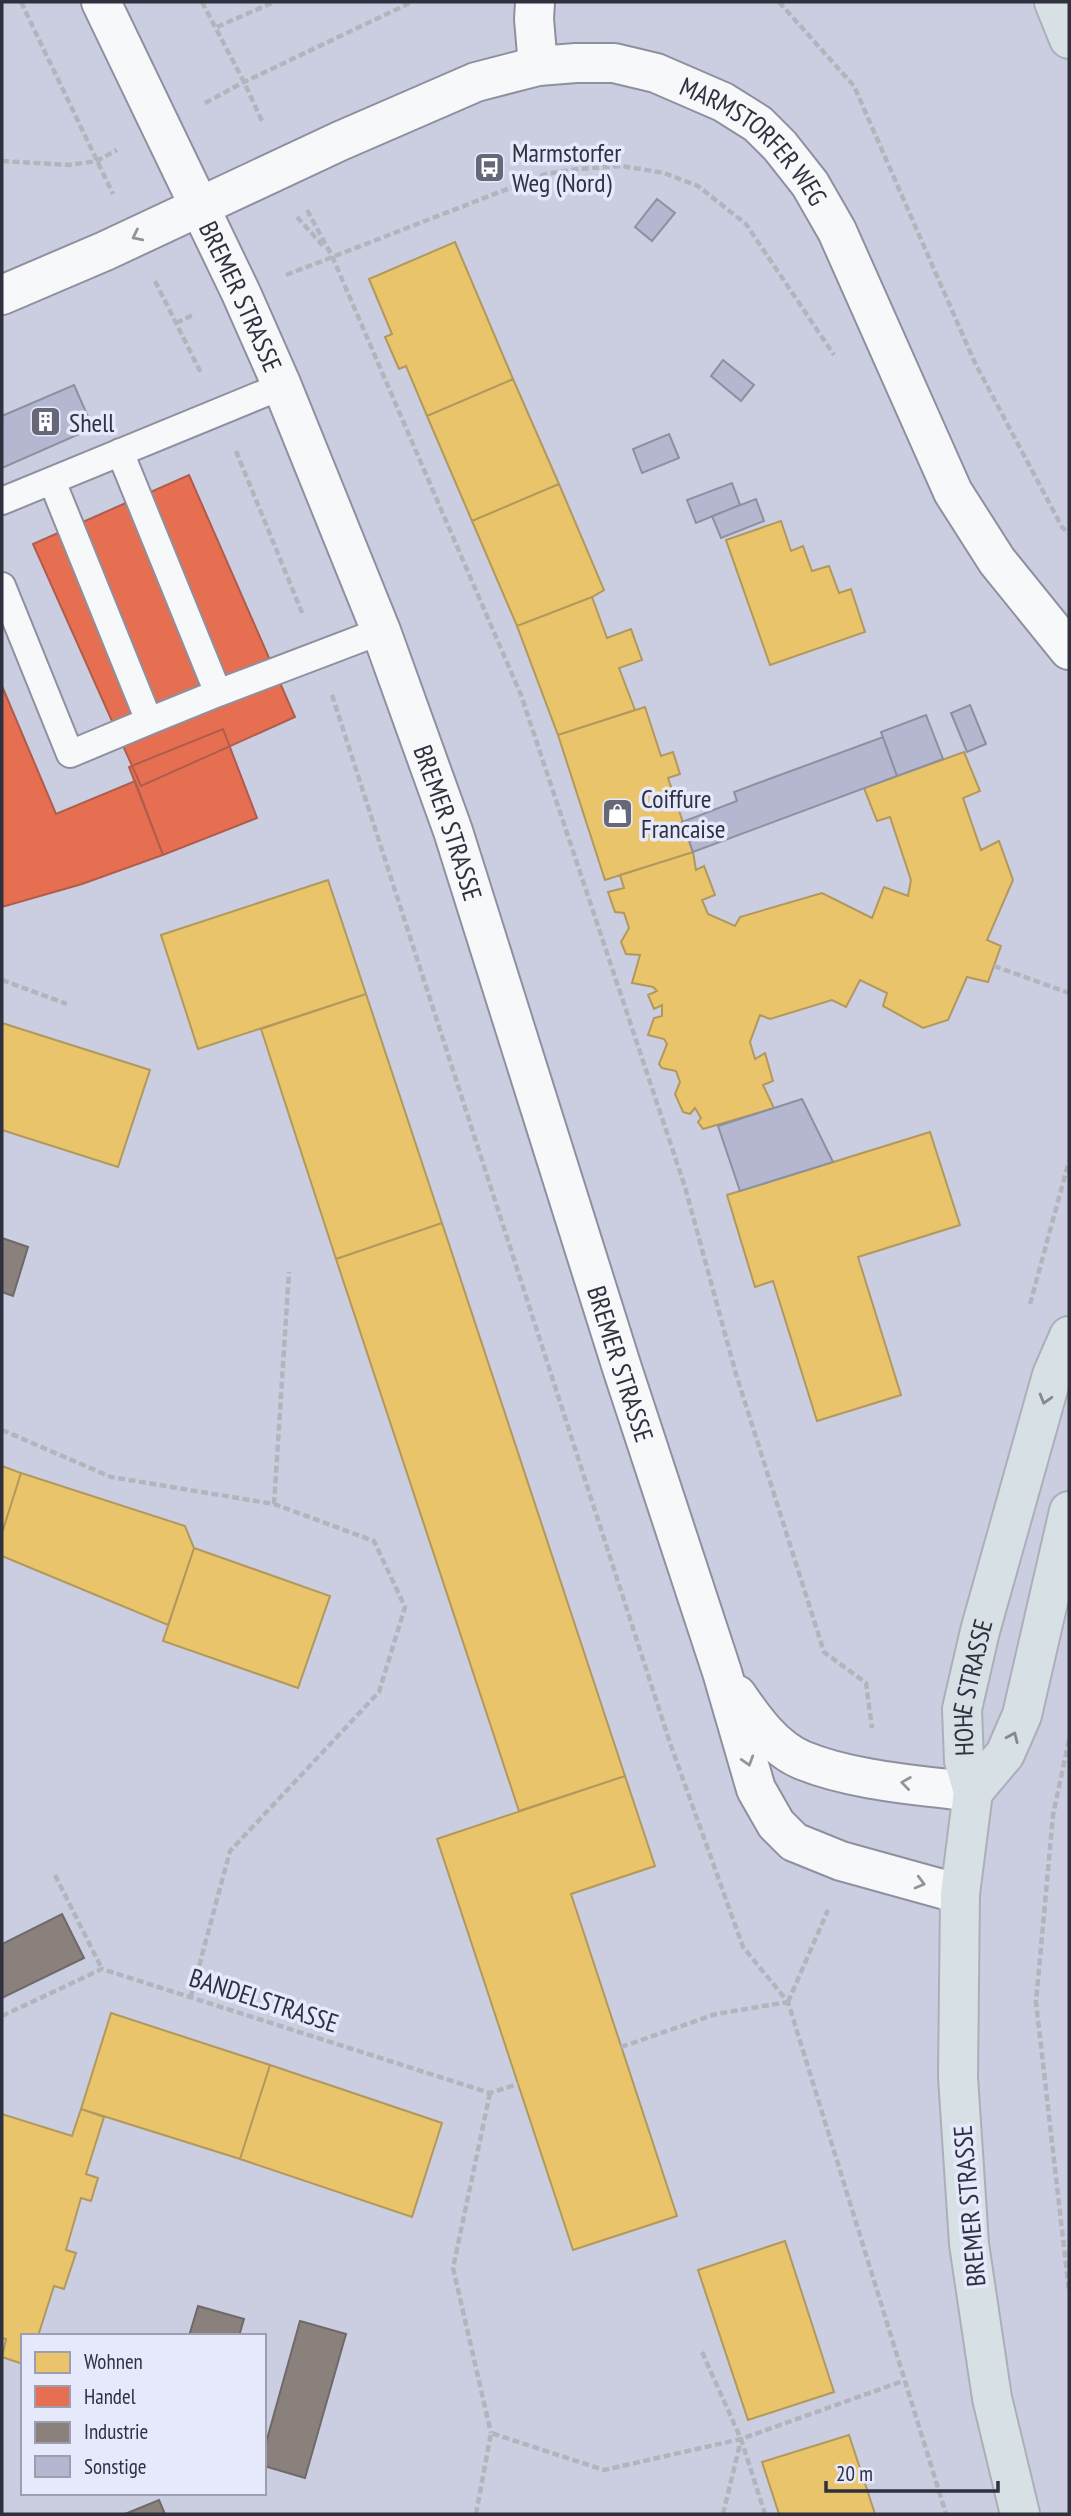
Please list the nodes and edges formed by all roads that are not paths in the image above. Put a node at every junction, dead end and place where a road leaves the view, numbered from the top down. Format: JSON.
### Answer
{"nodes":[{"id":1,"x":101,"y":2,"type":"edge"},
{"id":2,"x":535,"y":2,"type":"edge"},
{"id":3,"x":1054,"y":2,"type":"edge"},
{"id":4,"x":1069,"y":39,"type":"edge"},
{"id":5,"x":538,"y":66,"type":"junction"},
{"id":6,"x":199,"y":206,"type":"junction"},
{"id":7,"x":2,"y":295,"type":"edge"},
{"id":8,"x":282,"y":386,"type":"junction"},
{"id":9,"x":120,"y":452,"type":"junction"},
{"id":10,"x":52,"y":481,"type":"junction"},
{"id":11,"x":2,"y":501,"type":"edge"},
{"id":12,"x":2,"y":586,"type":"edge"},
{"id":13,"x":381,"y":631,"type":"junction"},
{"id":14,"x":1069,"y":650,"type":"edge"},
{"id":15,"x":218,"y":693,"type":"junction"},
{"id":16,"x":149,"y":721,"type":"junction"},
{"id":17,"x":1069,"y":1336,"type":"edge"},
{"id":18,"x":1069,"y":1511,"type":"edge"},
{"id":19,"x":722,"y":1672,"type":"junction"},
{"id":20,"x":973,"y":1792,"type":"junction"},
{"id":21,"x":960,"y":1894,"type":"junction"},
{"id":22,"x":1020,"y":2514,"type":"edge"}],
"edges":[{"from":1,"to":6,"type":"main road","name":"BREMER STRASSE"},
{"from":2,"to":5,"type":"main road"},
{"from":3,"to":4,"type":"main road"},
{"from":5,"to":6,"type":"main road","name":"MARMSTORFER WEG"},
{"from":5,"to":14,"type":"main road","name":"MARMSTORFER WEG"},
{"from":6,"to":7,"type":"main road","name":"MARMSTORFER WEG","one_way":true},
{"from":6,"to":8,"type":"main road","name":"BREMER STRASSE"},
{"from":8,"to":9,"type":"lane"},
{"from":8,"to":13,"type":"main road","name":"BREMER STRASSE"},
{"from":9,"to":10,"type":"lane"},
{"from":9,"to":15,"type":"lane"},
{"from":10,"to":11,"type":"lane"},
{"from":10,"to":16,"type":"lane"},
{"from":12,"to":16,"type":"lane"},
{"from":13,"to":15,"type":"lane"},
{"from":13,"to":19,"type":"main road","name":"BREMER STRASSE"},
{"from":15,"to":16,"type":"lane"},
{"from":17,"to":20,"type":"main road","name":"HOHE STRASSE","one_way":true},
{"from":20,"to":18,"type":"main road","name":"HOHE STRASSE","one_way":true},
{"from":20,"to":19,"type":"main road","name":"BREMER STRASSE","one_way":true},
{"from":19,"to":21,"type":"main road","name":"BREMER STRASSE","one_way":true},
{"from":20,"to":21,"type":"main road","name":"BREMER STRASSE"},
{"from":21,"to":22,"type":"main road","name":"BREMER STRASSE"}]}
